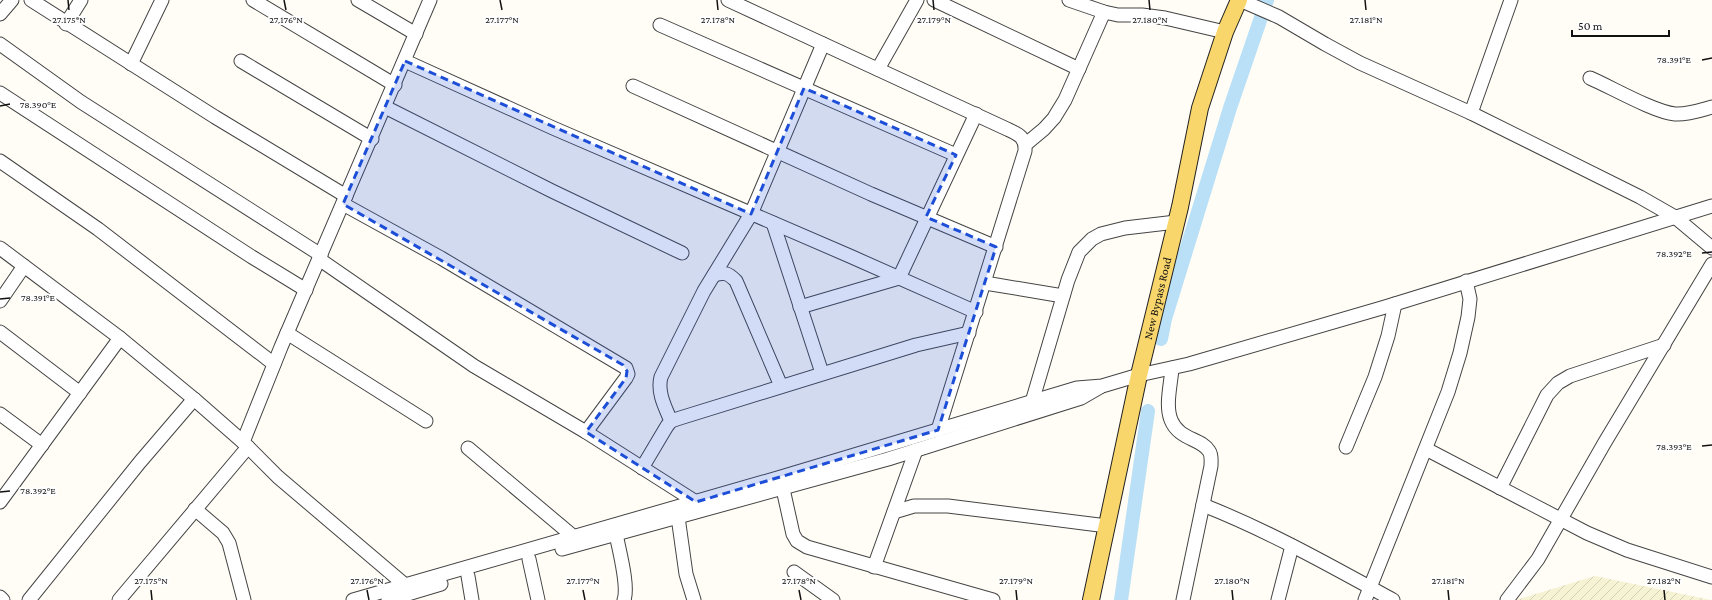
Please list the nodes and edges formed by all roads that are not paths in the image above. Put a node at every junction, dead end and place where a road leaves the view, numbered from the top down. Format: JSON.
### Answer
{"nodes":[{"id":1,"x":12,"y":0,"type":"edge"},
{"id":2,"x":30,"y":0,"type":"edge"},
{"id":3,"x":81,"y":0,"type":"edge"},
{"id":4,"x":162,"y":0,"type":"edge"},
{"id":5,"x":253,"y":0,"type":"edge"},
{"id":6,"x":358,"y":0,"type":"edge"},
{"id":7,"x":430,"y":0,"type":"edge"},
{"id":8,"x":728,"y":0,"type":"edge"},
{"id":9,"x":917,"y":0,"type":"edge"},
{"id":10,"x":934,"y":0,"type":"edge"},
{"id":11,"x":1069,"y":0,"type":"edge"},
{"id":12,"x":1511,"y":0,"type":"edge"},
{"id":13,"x":1243,"y":2,"type":"edge"},
{"id":14,"x":1104,"y":12,"type":"junction"},
{"id":15,"x":0,"y":14,"type":"edge"},
{"id":16,"x":66,"y":24,"type":"junction"},
{"id":17,"x":660,"y":25,"type":"dead end"},
{"id":18,"x":1224,"y":32,"type":"junction"},
{"id":19,"x":416,"y":34,"type":"junction"},
{"id":20,"x":0,"y":44,"type":"edge"},
{"id":21,"x":823,"y":44,"type":"junction"},
{"id":22,"x":405,"y":61,"type":"junction"},
{"id":23,"x":241,"y":62,"type":"dead end"},
{"id":24,"x":131,"y":64,"type":"junction"},
{"id":25,"x":878,"y":69,"type":"junction"},
{"id":26,"x":1078,"y":69,"type":"junction"},
{"id":27,"x":1590,"y":78,"type":"dead end"},
{"id":28,"x":395,"y":85,"type":"junction"},
{"id":29,"x":633,"y":86,"type":"dead end"},
{"id":30,"x":804,"y":88,"type":"junction"},
{"id":31,"x":0,"y":93,"type":"edge"},
{"id":32,"x":385,"y":107,"type":"junction"},
{"id":33,"x":1712,"y":107,"type":"edge"},
{"id":34,"x":1471,"y":113,"type":"junction"},
{"id":35,"x":976,"y":114,"type":"junction"},
{"id":36,"x":372,"y":139,"type":"junction"},
{"id":37,"x":1026,"y":144,"type":"junction"},
{"id":38,"x":777,"y":152,"type":"junction"},
{"id":39,"x":956,"y":155,"type":"junction"},
{"id":40,"x":0,"y":161,"type":"edge"},
{"id":41,"x":345,"y":200,"type":"junction"},
{"id":42,"x":1712,"y":206,"type":"edge"},
{"id":43,"x":751,"y":214,"type":"junction"},
{"id":44,"x":926,"y":217,"type":"junction"},
{"id":45,"x":1675,"y":217,"type":"junction"},
{"id":46,"x":1176,"y":222,"type":"junction"},
{"id":47,"x":773,"y":223,"type":"junction"},
{"id":48,"x":996,"y":247,"type":"junction"},
{"id":49,"x":0,"y":248,"type":"edge"},
{"id":50,"x":1712,"y":248,"type":"edge"},
{"id":51,"x":682,"y":252,"type":"dead end"},
{"id":52,"x":320,"y":257,"type":"junction"},
{"id":53,"x":1712,"y":264,"type":"edge"},
{"id":54,"x":24,"y":266,"type":"junction"},
{"id":55,"x":714,"y":275,"type":"junction"},
{"id":56,"x":899,"y":278,"type":"junction"},
{"id":57,"x":1466,"y":282,"type":"junction"},
{"id":58,"x":985,"y":283,"type":"junction"},
{"id":59,"x":306,"y":290,"type":"junction"},
{"id":60,"x":1063,"y":296,"type":"junction"},
{"id":61,"x":0,"y":301,"type":"edge"},
{"id":62,"x":1394,"y":304,"type":"junction"},
{"id":63,"x":800,"y":307,"type":"junction"},
{"id":64,"x":976,"y":312,"type":"junction"},
{"id":65,"x":0,"y":332,"type":"edge"},
{"id":66,"x":287,"y":333,"type":"junction"},
{"id":67,"x":969,"y":333,"type":"junction"},
{"id":68,"x":120,"y":338,"type":"junction"},
{"id":69,"x":1664,"y":345,"type":"junction"},
{"id":70,"x":274,"y":364,"type":"junction"},
{"id":71,"x":1172,"y":368,"type":"junction"},
{"id":72,"x":822,"y":373,"type":"junction"},
{"id":73,"x":1139,"y":375,"type":"junction"},
{"id":74,"x":781,"y":386,"type":"junction"},
{"id":75,"x":1102,"y":386,"type":"junction"},
{"id":76,"x":80,"y":393,"type":"junction"},
{"id":77,"x":194,"y":400,"type":"junction"},
{"id":78,"x":1032,"y":402,"type":"junction"},
{"id":79,"x":0,"y":414,"type":"edge"},
{"id":80,"x":426,"y":421,"type":"dead end"},
{"id":81,"x":671,"y":421,"type":"junction"},
{"id":82,"x":938,"y":430,"type":"junction"},
{"id":83,"x":586,"y":432,"type":"junction"},
{"id":84,"x":42,"y":445,"type":"junction"},
{"id":85,"x":245,"y":445,"type":"junction"},
{"id":86,"x":1346,"y":447,"type":"dead end"},
{"id":87,"x":468,"y":448,"type":"dead end"},
{"id":88,"x":1426,"y":449,"type":"junction"},
{"id":89,"x":916,"y":450,"type":"junction"},
{"id":90,"x":642,"y":468,"type":"junction"},
{"id":91,"x":783,"y":488,"type":"junction"},
{"id":92,"x":1500,"y":488,"type":"junction"},
{"id":93,"x":0,"y":500,"type":"edge"},
{"id":94,"x":696,"y":502,"type":"junction"},
{"id":95,"x":1203,"y":505,"type":"junction"},
{"id":96,"x":195,"y":509,"type":"junction"},
{"id":97,"x":894,"y":512,"type":"junction"},
{"id":98,"x":678,"y":517,"type":"junction"},
{"id":99,"x":1561,"y":521,"type":"junction"},
{"id":100,"x":1107,"y":526,"type":"junction"},
{"id":101,"x":616,"y":534,"type":"junction"},
{"id":102,"x":574,"y":537,"type":"junction"},
{"id":103,"x":1292,"y":546,"type":"junction"},
{"id":104,"x":529,"y":559,"type":"junction"},
{"id":105,"x":874,"y":566,"type":"junction"},
{"id":106,"x":794,"y":572,"type":"dead end"},
{"id":107,"x":468,"y":576,"type":"junction"},
{"id":108,"x":1712,"y":577,"type":"edge"},
{"id":109,"x":1371,"y":588,"type":"junction"},
{"id":110,"x":403,"y":594,"type":"edge"},
{"id":111,"x":0,"y":597,"type":"edge"},
{"id":112,"x":3,"y":600,"type":"edge"},
{"id":113,"x":29,"y":600,"type":"edge"},
{"id":114,"x":119,"y":600,"type":"edge"},
{"id":115,"x":244,"y":600,"type":"edge"},
{"id":116,"x":353,"y":600,"type":"edge"},
{"id":117,"x":388,"y":600,"type":"edge"},
{"id":118,"x":472,"y":600,"type":"edge"},
{"id":119,"x":538,"y":600,"type":"edge"},
{"id":120,"x":624,"y":600,"type":"edge"},
{"id":121,"x":694,"y":600,"type":"edge"},
{"id":122,"x":833,"y":600,"type":"edge"},
{"id":123,"x":992,"y":600,"type":"edge"},
{"id":124,"x":1091,"y":600,"type":"edge"},
{"id":125,"x":1182,"y":600,"type":"edge"},
{"id":126,"x":1278,"y":600,"type":"edge"},
{"id":127,"x":1365,"y":600,"type":"edge"},
{"id":128,"x":1393,"y":600,"type":"edge"},
{"id":129,"x":1507,"y":600,"type":"edge"}],
"edges":[{"from":1,"to":15,"type":"street"},
{"from":2,"to":16,"type":"street"},
{"from":3,"to":16,"type":"street"},
{"from":4,"to":24,"type":"street"},
{"from":5,"to":28,"type":"street"},
{"from":6,"to":19,"type":"street"},
{"from":7,"to":19,"type":"street"},
{"from":8,"to":21,"type":"street"},
{"from":9,"to":25,"type":"street"},
{"from":10,"to":26,"type":"street"},
{"from":11,"to":14,"type":"street"},
{"from":12,"to":34,"type":"street"},
{"from":13,"to":18,"type":"main road","name":"New Bypass Road"},
{"from":13,"to":34,"type":"street"},
{"from":14,"to":18,"type":"street"},
{"from":14,"to":26,"type":"street"},
{"from":16,"to":24,"type":"street"},
{"from":17,"to":30,"type":"street"},
{"from":18,"to":46,"type":"main road","name":"New Bypass Road"},
{"from":19,"to":22,"type":"street"},
{"from":20,"to":52,"type":"street"},
{"from":21,"to":25,"type":"street"},
{"from":21,"to":30,"type":"street"},
{"from":22,"to":28,"type":"street"},
{"from":22,"to":43,"type":"street"},
{"from":23,"to":36,"type":"street"},
{"from":24,"to":41,"type":"street"},
{"from":25,"to":35,"type":"street"},
{"from":26,"to":37,"type":"street"},
{"from":27,"to":33,"type":"street"},
{"from":28,"to":32,"type":"street"},
{"from":29,"to":38,"type":"street"},
{"from":30,"to":38,"type":"street"},
{"from":30,"to":39,"type":"street"},
{"from":31,"to":59,"type":"street"},
{"from":32,"to":36,"type":"street"},
{"from":32,"to":51,"type":"street"},
{"from":34,"to":45,"type":"street"},
{"from":35,"to":37,"type":"street"},
{"from":35,"to":39,"type":"street"},
{"from":36,"to":41,"type":"street"},
{"from":37,"to":48,"type":"street"},
{"from":38,"to":43,"type":"street"},
{"from":38,"to":44,"type":"street"},
{"from":39,"to":44,"type":"street"},
{"from":40,"to":70,"type":"street"},
{"from":41,"to":52,"type":"street"},
{"from":41,"to":83,"type":"street"},
{"from":42,"to":45,"type":"street"},
{"from":43,"to":47,"type":"street"},
{"from":43,"to":55,"type":"street"},
{"from":44,"to":48,"type":"street"},
{"from":44,"to":56,"type":"street"},
{"from":45,"to":50,"type":"street"},
{"from":45,"to":57,"type":"street"},
{"from":46,"to":60,"type":"street"},
{"from":46,"to":73,"type":"main road","name":"New Bypass Road"},
{"from":47,"to":56,"type":"street"},
{"from":47,"to":63,"type":"street"},
{"from":48,"to":58,"type":"street"},
{"from":49,"to":54,"type":"street"},
{"from":52,"to":59,"type":"street"},
{"from":52,"to":83,"type":"street"},
{"from":53,"to":69,"type":"street"},
{"from":54,"to":61,"type":"street"},
{"from":54,"to":68,"type":"street"},
{"from":55,"to":74,"type":"street"},
{"from":55,"to":81,"type":"street"},
{"from":56,"to":63,"type":"street"},
{"from":56,"to":64,"type":"street"},
{"from":57,"to":62,"type":"street"},
{"from":57,"to":88,"type":"street"},
{"from":58,"to":60,"type":"street"},
{"from":58,"to":64,"type":"street"},
{"from":59,"to":66,"type":"street"},
{"from":60,"to":78,"type":"street"},
{"from":62,"to":71,"type":"street"},
{"from":62,"to":86,"type":"street"},
{"from":63,"to":72,"type":"street"},
{"from":64,"to":67,"type":"street"},
{"from":65,"to":76,"type":"street"},
{"from":66,"to":70,"type":"street"},
{"from":66,"to":80,"type":"street"},
{"from":67,"to":72,"type":"street"},
{"from":67,"to":82,"type":"street"},
{"from":68,"to":76,"type":"street"},
{"from":68,"to":77,"type":"street"},
{"from":69,"to":92,"type":"street"},
{"from":69,"to":99,"type":"street"},
{"from":70,"to":85,"type":"street"},
{"from":71,"to":73,"type":"street"},
{"from":71,"to":95,"type":"street"},
{"from":72,"to":74,"type":"street"},
{"from":73,"to":75,"type":"street"},
{"from":73,"to":100,"type":"main road","name":"New Bypass Road"},
{"from":74,"to":81,"type":"street"},
{"from":75,"to":78,"type":"street"},
{"from":75,"to":89,"type":"street"},
{"from":76,"to":84,"type":"street"},
{"from":77,"to":85,"type":"street"},
{"from":77,"to":113,"type":"street"},
{"from":78,"to":82,"type":"street"},
{"from":79,"to":84,"type":"street"},
{"from":81,"to":90,"type":"street"},
{"from":82,"to":94,"type":"street"},
{"from":83,"to":90,"type":"street"},
{"from":84,"to":93,"type":"street"},
{"from":85,"to":96,"type":"street"},
{"from":85,"to":110,"type":"street"},
{"from":87,"to":102,"type":"street"},
{"from":88,"to":92,"type":"street"},
{"from":88,"to":109,"type":"street"},
{"from":89,"to":91,"type":"street"},
{"from":89,"to":97,"type":"street"},
{"from":90,"to":94,"type":"street"},
{"from":91,"to":98,"type":"street"},
{"from":91,"to":105,"type":"street"},
{"from":92,"to":99,"type":"street"},
{"from":94,"to":102,"type":"street"},
{"from":95,"to":103,"type":"street"},
{"from":95,"to":125,"type":"street"},
{"from":96,"to":114,"type":"street"},
{"from":96,"to":115,"type":"street"},
{"from":97,"to":100,"type":"street"},
{"from":97,"to":105,"type":"street"},
{"from":98,"to":101,"type":"street"},
{"from":98,"to":121,"type":"street"},
{"from":99,"to":108,"type":"street"},
{"from":99,"to":129,"type":"street"},
{"from":100,"to":124,"type":"main road","name":"New Bypass Road"},
{"from":101,"to":104,"type":"street"},
{"from":101,"to":120,"type":"street"},
{"from":102,"to":110,"type":"street"},
{"from":103,"to":109,"type":"street"},
{"from":103,"to":126,"type":"street"},
{"from":104,"to":107,"type":"street"},
{"from":104,"to":119,"type":"street"},
{"from":105,"to":123,"type":"street"},
{"from":106,"to":122,"type":"street"},
{"from":107,"to":110,"type":"street"},
{"from":107,"to":118,"type":"street"},
{"from":109,"to":127,"type":"street"},
{"from":109,"to":128,"type":"street"},
{"from":110,"to":116,"type":"street"},
{"from":110,"to":117,"type":"street"},
{"from":111,"to":112,"type":"street"}]}
